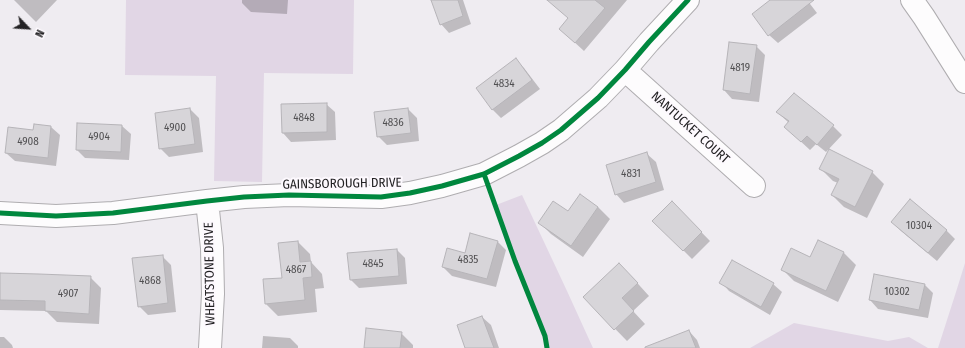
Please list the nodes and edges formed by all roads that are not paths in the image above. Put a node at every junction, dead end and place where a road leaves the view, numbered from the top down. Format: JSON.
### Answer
{"nodes":[{"id":1,"x":688,"y":0,"type":"edge"},
{"id":2,"x":912,"y":0,"type":"edge"},
{"id":3,"x":625,"y":70,"type":"junction"},
{"id":4,"x":965,"y":82,"type":"edge"},
{"id":5,"x":754,"y":186,"type":"dead end"},
{"id":6,"x":207,"y":201,"type":"junction"},
{"id":7,"x":0,"y":212,"type":"edge"},
{"id":8,"x":210,"y":348,"type":"edge"}],
"edges":[{"from":1,"to":3,"type":"street","name":"GAINSBOROUGH DRIVE"},
{"from":2,"to":4,"type":"street"},
{"from":3,"to":5,"type":"street","name":"NANTUCKET COURT"},
{"from":3,"to":6,"type":"street","name":"GAINSBOROUGH DRIVE"},
{"from":6,"to":7,"type":"street","name":"GAINSBOROUGH DRIVE"},
{"from":6,"to":8,"type":"street","name":"WHEATSTONE DRIVE"}]}
